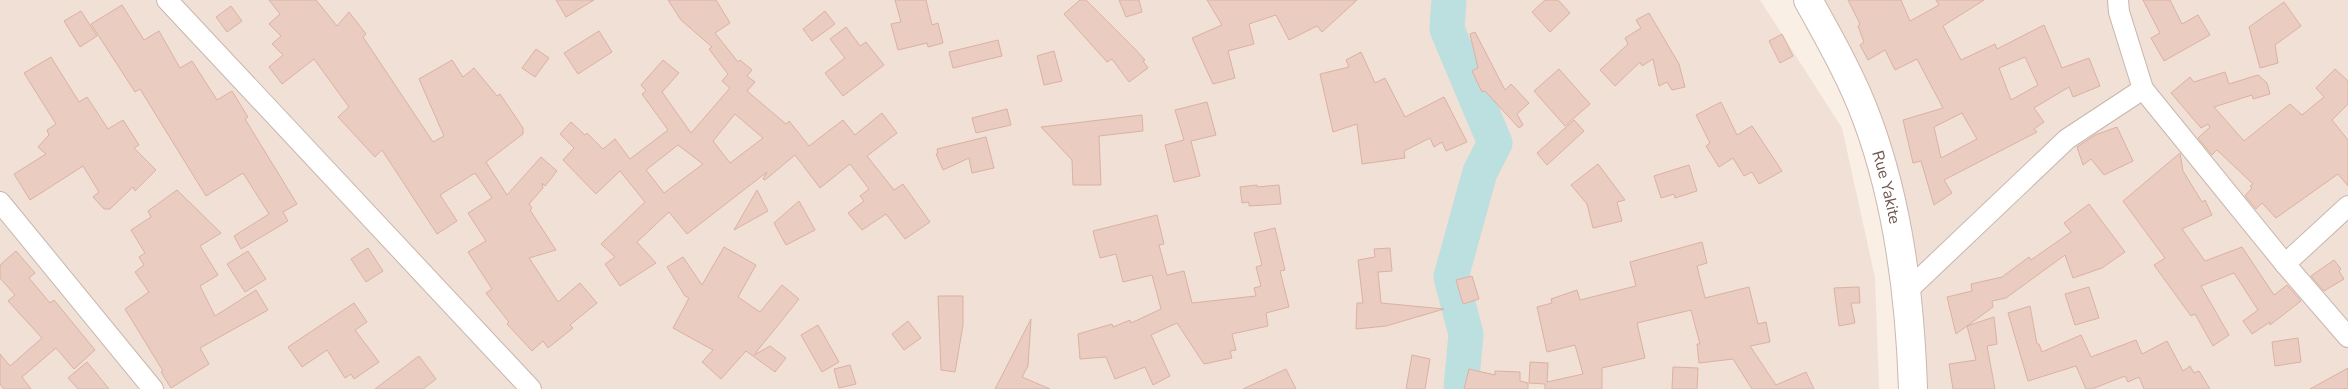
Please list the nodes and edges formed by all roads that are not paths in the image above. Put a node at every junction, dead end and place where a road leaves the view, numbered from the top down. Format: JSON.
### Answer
{"nodes":[{"id":1,"x":167,"y":0,"type":"edge"},
{"id":2,"x":1808,"y":0,"type":"edge"},
{"id":3,"x":2118,"y":0,"type":"edge"},
{"id":4,"x":2143,"y":89,"type":"junction"},
{"id":5,"x":0,"y":202,"type":"edge"},
{"id":6,"x":2348,"y":206,"type":"edge"},
{"id":7,"x":2285,"y":264,"type":"junction"},
{"id":8,"x":1907,"y":291,"type":"junction"},
{"id":9,"x":2348,"y":337,"type":"edge"},
{"id":10,"x":153,"y":389,"type":"edge"},
{"id":11,"x":531,"y":389,"type":"edge"},
{"id":12,"x":1913,"y":389,"type":"edge"}],
"edges":[{"from":1,"to":11,"type":"street"},
{"from":2,"to":8,"type":"main road","name":"Rue Yakite"},
{"from":3,"to":4,"type":"street"},
{"from":4,"to":7,"type":"street"},
{"from":4,"to":8,"type":"street"},
{"from":5,"to":10,"type":"street"},
{"from":6,"to":7,"type":"street"},
{"from":7,"to":9,"type":"street"},
{"from":8,"to":12,"type":"main road","name":"Rue Yakite"}]}
